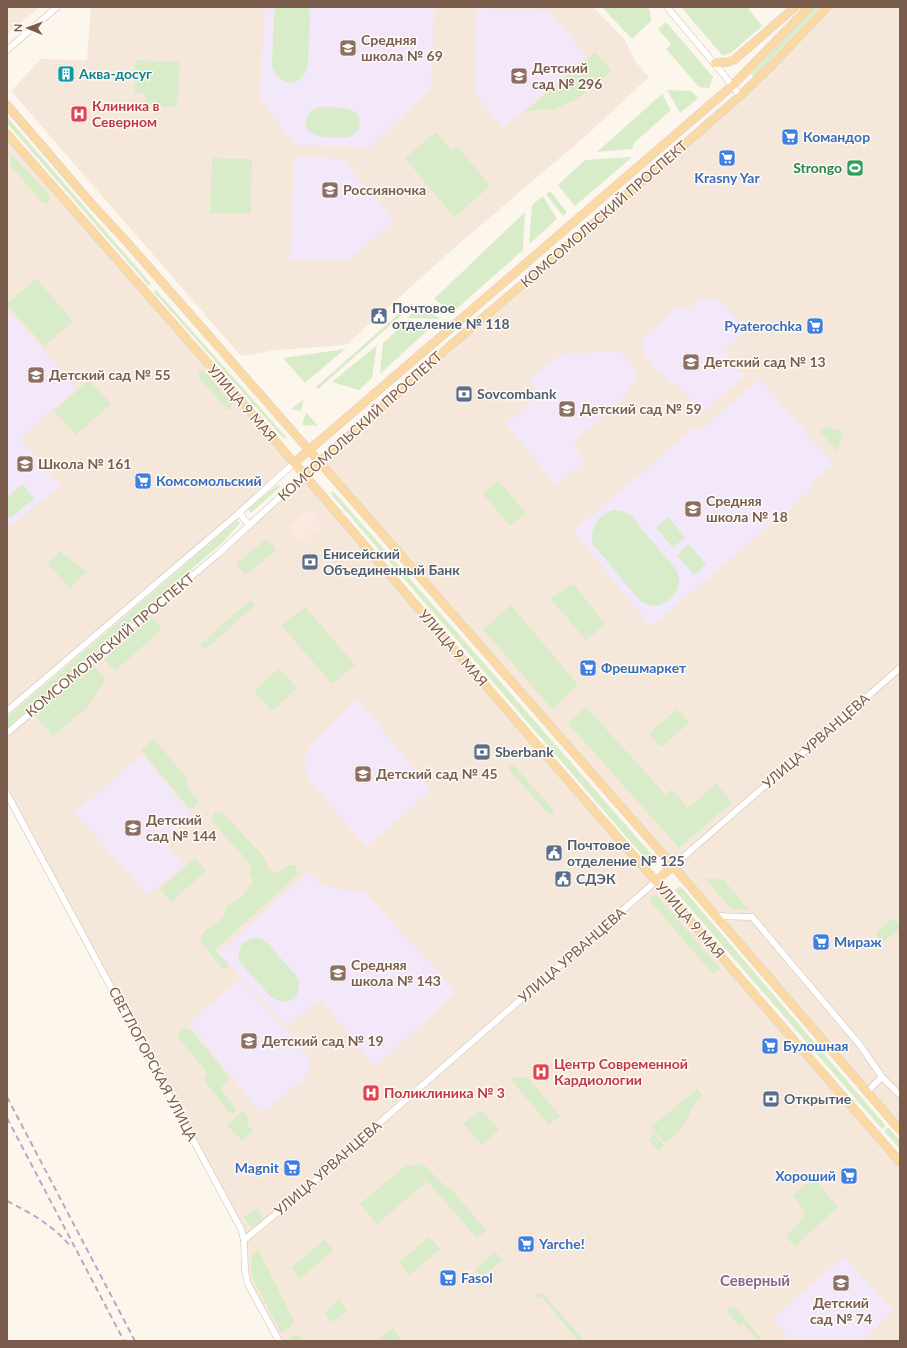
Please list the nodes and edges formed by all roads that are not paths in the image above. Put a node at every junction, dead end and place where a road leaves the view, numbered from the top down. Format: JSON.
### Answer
{"nodes":[{"id":1,"x":57,"y":7,"type":"edge"},
{"id":2,"x":667,"y":7,"type":"edge"},
{"id":3,"x":795,"y":7,"type":"edge"},
{"id":4,"x":809,"y":7,"type":"edge"},
{"id":5,"x":827,"y":7,"type":"edge"},
{"id":6,"x":7,"y":50,"type":"edge"},
{"id":7,"x":715,"y":63,"type":"junction"},
{"id":8,"x":733,"y":85,"type":"junction"},
{"id":9,"x":740,"y":96,"type":"junction"},
{"id":10,"x":7,"y":105,"type":"edge"},
{"id":11,"x":7,"y":134,"type":"edge"},
{"id":12,"x":553,"y":240,"type":"junction"},
{"id":13,"x":563,"y":250,"type":"junction"},
{"id":14,"x":308,"y":451,"type":"junction"},
{"id":15,"x":318,"y":461,"type":"junction"},
{"id":16,"x":294,"y":463,"type":"junction"},
{"id":17,"x":304,"y":475,"type":"junction"},
{"id":18,"x":238,"y":513,"type":"junction"},
{"id":19,"x":249,"y":525,"type":"junction"},
{"id":20,"x":900,"y":668,"type":"edge"},
{"id":21,"x":7,"y":711,"type":"edge"},
{"id":22,"x":7,"y":733,"type":"edge"},
{"id":23,"x":7,"y":794,"type":"edge"},
{"id":24,"x":673,"y":866,"type":"junction"},
{"id":25,"x":656,"y":881,"type":"junction"},
{"id":26,"x":715,"y":916,"type":"junction"},
{"id":27,"x":882,"y":1077,"type":"junction"},
{"id":28,"x":867,"y":1092,"type":"junction"},
{"id":29,"x":900,"y":1095,"type":"edge"},
{"id":30,"x":900,"y":1130,"type":"edge"},
{"id":31,"x":900,"y":1162,"type":"edge"},
{"id":32,"x":244,"y":1240,"type":"junction"},
{"id":33,"x":279,"y":1341,"type":"edge"}],
"edges":[{"from":1,"to":6,"type":"street"},
{"from":2,"to":7,"type":"street"},
{"from":3,"to":7,"type":"main road"},
{"from":4,"to":8,"type":"main road","name":"КОМСОМОЛЬСКИЙ ПРОСПЕКТ"},
{"from":5,"to":9,"type":"main road","name":"КОМСОМОЛЬСКИЙ ПРОСПЕКТ"},
{"from":7,"to":8,"type":"street"},
{"from":8,"to":9,"type":"street"},
{"from":8,"to":12,"type":"main road","name":"КОМСОМОЛЬСКИЙ ПРОСПЕКТ"},
{"from":9,"to":13,"type":"main road","name":"КОМСОМОЛЬСКИЙ ПРОСПЕКТ"},
{"from":10,"to":14,"type":"main road","name":"УЛИЦА 9 МАЯ"},
{"from":11,"to":16,"type":"main road","name":"УЛИЦА 9 МАЯ"},
{"from":12,"to":13,"type":"main road"},
{"from":12,"to":14,"type":"main road","name":"КОМСОМОЛЬСКИЙ ПРОСПЕКТ"},
{"from":13,"to":15,"type":"main road","name":"КОМСОМОЛЬСКИЙ ПРОСПЕКТ"},
{"from":14,"to":15,"type":"main road","name":"УЛИЦА 9 МАЯ"},
{"from":14,"to":16,"type":"main road","name":"КОМСОМОЛЬСКИЙ ПРОСПЕКТ"},
{"from":15,"to":17,"type":"main road","name":"КОМСОМОЛЬСКИЙ ПРОСПЕКТ"},
{"from":15,"to":24,"type":"main road","name":"УЛИЦА 9 МАЯ"},
{"from":16,"to":17,"type":"main road","name":"УЛИЦА 9 МАЯ"},
{"from":16,"to":18,"type":"street","name":"КОМСОМОЛЬСКИЙ ПРОСПЕКТ"},
{"from":17,"to":19,"type":"street","name":"КОМСОМОЛЬСКИЙ ПРОСПЕКТ"},
{"from":17,"to":25,"type":"main road","name":"УЛИЦА 9 МАЯ"},
{"from":18,"to":19,"type":"street"},
{"from":18,"to":21,"type":"street","name":"КОМСОМОЛЬСКИЙ ПРОСПЕКТ"},
{"from":19,"to":22,"type":"street","name":"КОМСОМОЛЬСКИЙ ПРОСПЕКТ"},
{"from":20,"to":24,"type":"street","name":"УЛИЦА УРВАНЦЕВА"},
{"from":23,"to":32,"type":"street","name":"СВЕТЛОГОРСКАЯ УЛИЦА"},
{"from":24,"to":25,"type":"main road","name":"УЛИЦА УРВАНЦЕВА"},
{"from":24,"to":26,"type":"main road","name":"УЛИЦА 9 МАЯ"},
{"from":25,"to":31,"type":"main road","name":"УЛИЦА 9 МАЯ"},
{"from":25,"to":32,"type":"street","name":"УЛИЦА УРВАНЦЕВА"},
{"from":26,"to":27,"type":"street"},
{"from":26,"to":28,"type":"main road","name":"УЛИЦА 9 МАЯ"},
{"from":27,"to":28,"type":"street"},
{"from":27,"to":29,"type":"street"},
{"from":28,"to":30,"type":"main road","name":"УЛИЦА 9 МАЯ"},
{"from":32,"to":33,"type":"street","name":"СВЕТЛОГОРСКАЯ УЛИЦА"}]}
